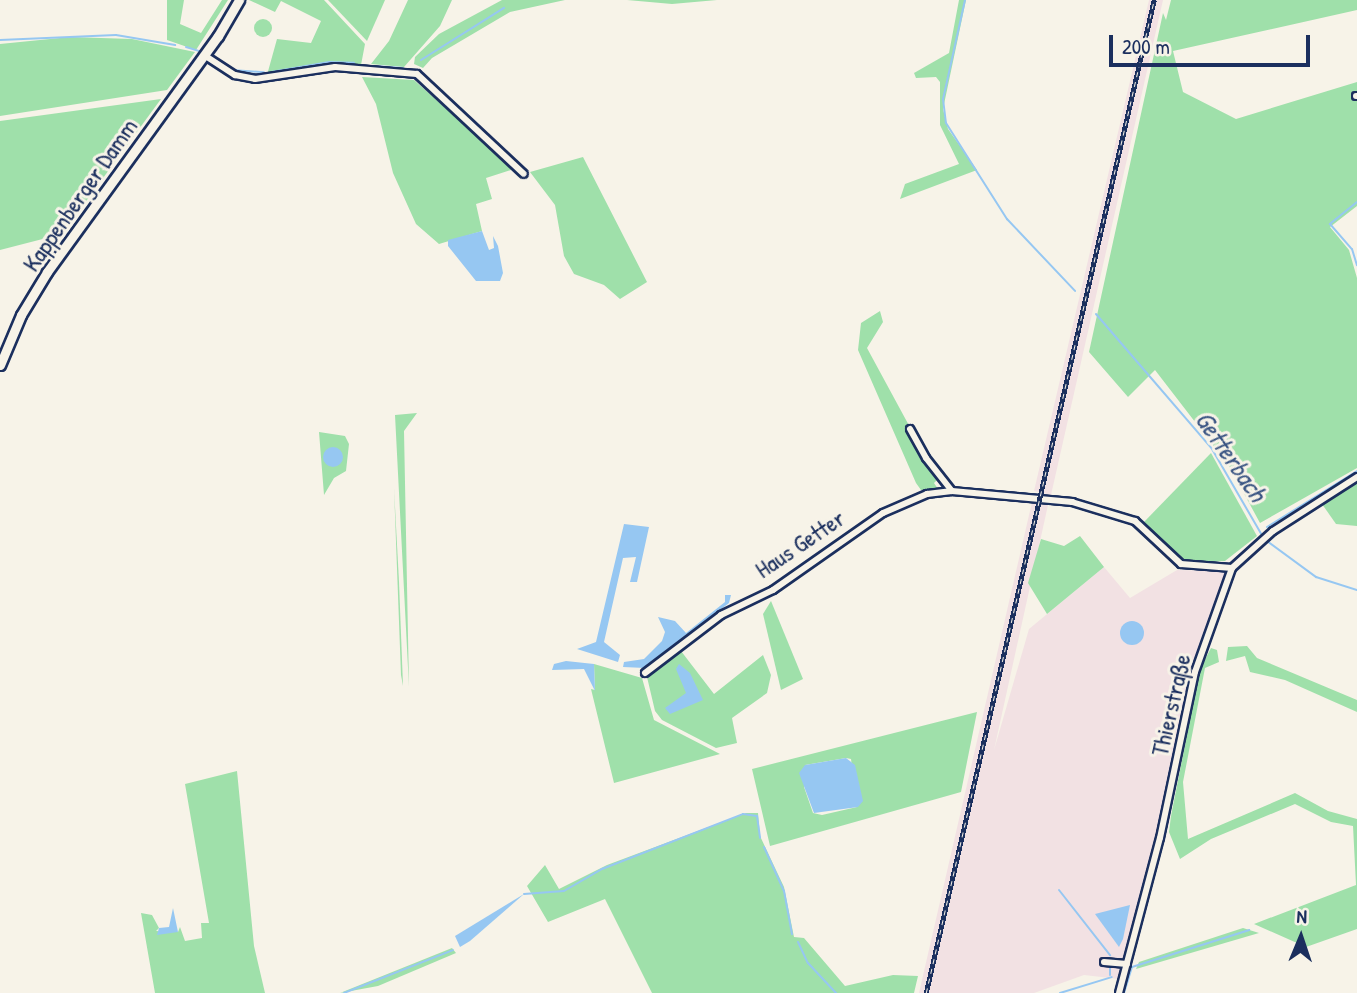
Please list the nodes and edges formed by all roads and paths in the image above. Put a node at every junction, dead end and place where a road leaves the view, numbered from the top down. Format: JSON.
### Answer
{"nodes":[{"id":1,"x":239,"y":0,"type":"edge"},
{"id":2,"x":204,"y":55,"type":"junction"},
{"id":3,"x":524,"y":174,"type":"dead end"},
{"id":4,"x":0,"y":365,"type":"edge"},
{"id":5,"x":911,"y":429,"type":"dead end"},
{"id":6,"x":1357,"y":477,"type":"edge"},
{"id":7,"x":952,"y":491,"type":"junction"},
{"id":8,"x":1232,"y":568,"type":"junction"},
{"id":9,"x":645,"y":673,"type":"dead end"},
{"id":10,"x":1104,"y":962,"type":"dead end"},
{"id":11,"x":1126,"y":964,"type":"junction"},
{"id":12,"x":1119,"y":993,"type":"edge"}],
"edges":[{"from":1,"to":2,"type":"main road","name":"Kappenberger Damm"},
{"from":2,"to":3,"type":"street"},
{"from":2,"to":4,"type":"main road","name":"Kappenberger Damm"},
{"from":5,"to":7,"type":"street"},
{"from":6,"to":8,"type":"street","name":"Thierstraße"},
{"from":7,"to":8,"type":"street","name":"Haus Getter"},
{"from":7,"to":9,"type":"street","name":"Haus Getter"},
{"from":8,"to":11,"type":"street","name":"Thierstraße"},
{"from":10,"to":11,"type":"street"},
{"from":11,"to":12,"type":"street","name":"Thierstraße"}]}
